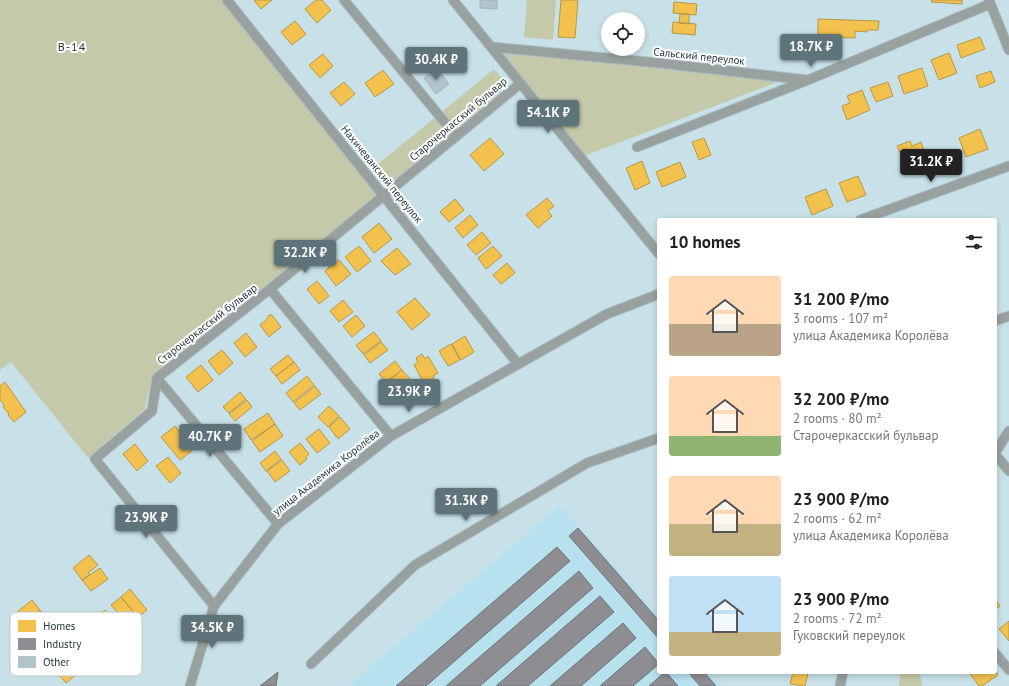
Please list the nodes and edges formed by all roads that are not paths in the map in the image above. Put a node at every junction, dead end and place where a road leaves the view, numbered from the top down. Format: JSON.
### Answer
{"nodes":[{"id":1,"x":227,"y":0,"type":"edge"},
{"id":2,"x":344,"y":0,"type":"edge"},
{"id":3,"x":453,"y":0,"type":"edge"},
{"id":4,"x":989,"y":2,"type":"edge"},
{"id":5,"x":492,"y":47,"type":"junction"},
{"id":6,"x":1009,"y":50,"type":"edge"},
{"id":7,"x":808,"y":80,"type":"junction"},
{"id":8,"x":521,"y":83,"type":"junction"},
{"id":9,"x":456,"y":136,"type":"junction"},
{"id":10,"x":638,"y":147,"type":"dead end"},
{"id":11,"x":1009,"y":166,"type":"edge"},
{"id":12,"x":384,"y":196,"type":"junction"},
{"id":13,"x":866,"y":218,"type":"edge"},
{"id":14,"x":657,"y":252,"type":"edge"},
{"id":15,"x":270,"y":289,"type":"junction"},
{"id":16,"x":657,"y":295,"type":"edge"},
{"id":17,"x":1009,"y":316,"type":"edge"},
{"id":18,"x":997,"y":320,"type":"edge"},
{"id":19,"x":518,"y":364,"type":"junction"},
{"id":20,"x":158,"y":378,"type":"junction"},
{"id":21,"x":1009,"y":431,"type":"edge"},
{"id":22,"x":391,"y":436,"type":"junction"},
{"id":23,"x":657,"y":439,"type":"edge"},
{"id":24,"x":997,"y":451,"type":"edge"},
{"id":25,"x":997,"y":456,"type":"edge"},
{"id":26,"x":1009,"y":471,"type":"edge"},
{"id":27,"x":278,"y":524,"type":"junction"},
{"id":28,"x":214,"y":606,"type":"junction"},
{"id":29,"x":997,"y":655,"type":"edge"},
{"id":30,"x":311,"y":664,"type":"dead end"},
{"id":31,"x":1009,"y":670,"type":"edge"},
{"id":32,"x":843,"y":674,"type":"edge"},
{"id":33,"x":190,"y":686,"type":"edge"},
{"id":34,"x":840,"y":686,"type":"edge"}],
"edges":[{"from":1,"to":12,"type":"street","name":"Нахичеванский переулок"},
{"from":2,"to":9,"type":"street"},
{"from":3,"to":5,"type":"street"},
{"from":4,"to":6,"type":"street"},
{"from":4,"to":7,"type":"street","name":"Сальский переулок"},
{"from":5,"to":7,"type":"street","name":"Сальский переулок"},
{"from":5,"to":8,"type":"street"},
{"from":7,"to":10,"type":"street","name":"Сальский переулок"},
{"from":8,"to":9,"type":"street","name":"Старочеркасский бульвар"},
{"from":8,"to":14,"type":"street"},
{"from":9,"to":12,"type":"street","name":"Старочеркасский бульвар"},
{"from":11,"to":13,"type":"street"},
{"from":12,"to":15,"type":"street","name":"Старочеркасский бульвар"},
{"from":12,"to":19,"type":"street","name":"Нахичеванский переулок"},
{"from":15,"to":20,"type":"street","name":"Старочеркасский бульвар"},
{"from":15,"to":22,"type":"street"},
{"from":16,"to":19,"type":"street","name":"улица Академика Королёва"},
{"from":17,"to":18,"type":"street"},
{"from":19,"to":22,"type":"street","name":"улица Академика Королёва"},
{"from":20,"to":27,"type":"street"},
{"from":20,"to":28,"type":"street","name":"Старочеркасский бульвар"},
{"from":21,"to":24,"type":"street"},
{"from":22,"to":27,"type":"street","name":"улица Академика Королёва"},
{"from":23,"to":30,"type":"street"},
{"from":25,"to":26,"type":"street"},
{"from":27,"to":28,"type":"street","name":"улица Академика Королёва"},
{"from":28,"to":33,"type":"street","name":"улица Академика Королёва"},
{"from":29,"to":31,"type":"street"},
{"from":32,"to":34,"type":"street"}]}
